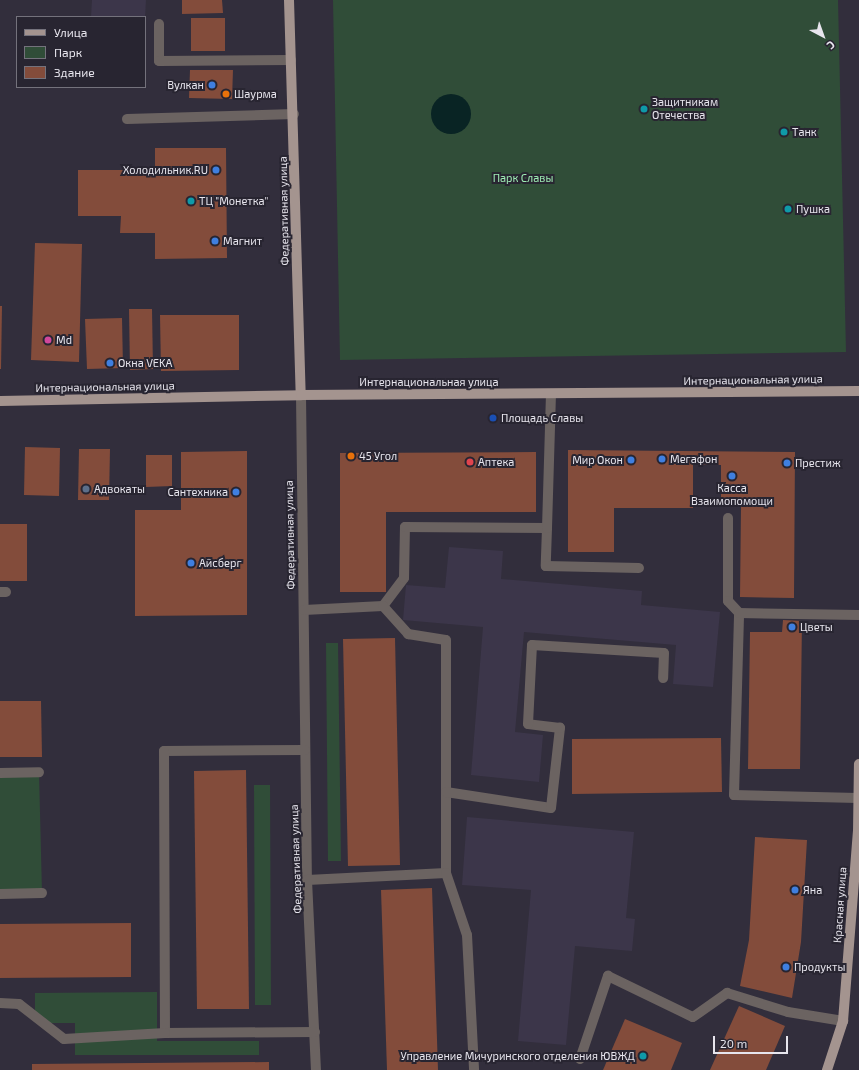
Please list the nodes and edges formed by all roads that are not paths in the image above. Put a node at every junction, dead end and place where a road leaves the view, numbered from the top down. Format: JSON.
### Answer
{"nodes":[{"id":1,"x":289,"y":0,"type":"edge"},
{"id":2,"x":159,"y":24,"type":"dead end"},
{"id":3,"x":291,"y":60,"type":"junction"},
{"id":4,"x":294,"y":114,"type":"junction"},
{"id":5,"x":127,"y":119,"type":"dead end"},
{"id":6,"x":859,"y":391,"type":"edge"},
{"id":7,"x":551,"y":394,"type":"junction"},
{"id":8,"x":301,"y":395,"type":"junction"},
{"id":9,"x":0,"y":401,"type":"edge"},
{"id":10,"x":728,"y":518,"type":"dead end"},
{"id":11,"x":547,"y":528,"type":"junction"},
{"id":12,"x":639,"y":568,"type":"dead end"},
{"id":13,"x":382,"y":606,"type":"junction"},
{"id":14,"x":304,"y":610,"type":"junction"},
{"id":15,"x":738,"y":612,"type":"junction"},
{"id":16,"x":859,"y":615,"type":"edge"},
{"id":17,"x":663,"y":678,"type":"dead end"},
{"id":18,"x":305,"y":750,"type":"junction"},
{"id":19,"x":859,"y":764,"type":"edge"},
{"id":20,"x":39,"y":772,"type":"dead end"},
{"id":21,"x":0,"y":773,"type":"edge"},
{"id":22,"x":446,"y":792,"type":"junction"},
{"id":23,"x":858,"y":798,"type":"edge"},
{"id":24,"x":446,"y":872,"type":"junction"},
{"id":25,"x":308,"y":880,"type":"junction"},
{"id":26,"x":857,"y":880,"type":"edge"},
{"id":27,"x":42,"y":893,"type":"dead end"},
{"id":28,"x":0,"y":894,"type":"edge"},
{"id":29,"x":0,"y":1003,"type":"edge"},
{"id":30,"x":843,"y":1022,"type":"junction"},
{"id":31,"x":165,"y":1032,"type":"junction"},
{"id":32,"x":315,"y":1032,"type":"junction"},
{"id":33,"x":580,"y":1059,"type":"dead end"},
{"id":34,"x":316,"y":1070,"type":"edge"},
{"id":35,"x":474,"y":1070,"type":"edge"},
{"id":36,"x":827,"y":1070,"type":"edge"}],
"edges":[{"from":1,"to":3,"type":"main road","name":"Федеративная улица"},
{"from":2,"to":3,"type":"street"},
{"from":3,"to":4,"type":"main road","name":"Федеративная улица"},
{"from":4,"to":5,"type":"street"},
{"from":4,"to":8,"type":"main road","name":"Федеративная улица"},
{"from":6,"to":7,"type":"main road","name":"Интернациональная улица"},
{"from":7,"to":8,"type":"main road","name":"Интернациональная улица"},
{"from":7,"to":11,"type":"street"},
{"from":8,"to":9,"type":"main road","name":"Интернациональная улица"},
{"from":8,"to":14,"type":"street","name":"Федеративная улица"},
{"from":10,"to":15,"type":"street"},
{"from":11,"to":12,"type":"street"},
{"from":11,"to":13,"type":"street"},
{"from":13,"to":14,"type":"street"},
{"from":13,"to":22,"type":"street"},
{"from":14,"to":18,"type":"street","name":"Федеративная улица"},
{"from":15,"to":16,"type":"street"},
{"from":15,"to":23,"type":"street"},
{"from":17,"to":22,"type":"street"},
{"from":18,"to":25,"type":"street","name":"Федеративная улица"},
{"from":18,"to":31,"type":"street"},
{"from":19,"to":23,"type":"main road","name":"Красная улица"},
{"from":20,"to":21,"type":"street"},
{"from":22,"to":24,"type":"street"},
{"from":23,"to":26,"type":"main road","name":"Красная улица"},
{"from":24,"to":25,"type":"street"},
{"from":24,"to":35,"type":"street"},
{"from":25,"to":32,"type":"street","name":"Федеративная улица"},
{"from":26,"to":30,"type":"main road","name":"Красная улица"},
{"from":27,"to":28,"type":"street"},
{"from":29,"to":31,"type":"street"},
{"from":30,"to":33,"type":"street"},
{"from":30,"to":36,"type":"main road","name":"Красная улица"},
{"from":31,"to":32,"type":"street"},
{"from":32,"to":34,"type":"street","name":"Федеративная улица"}]}
